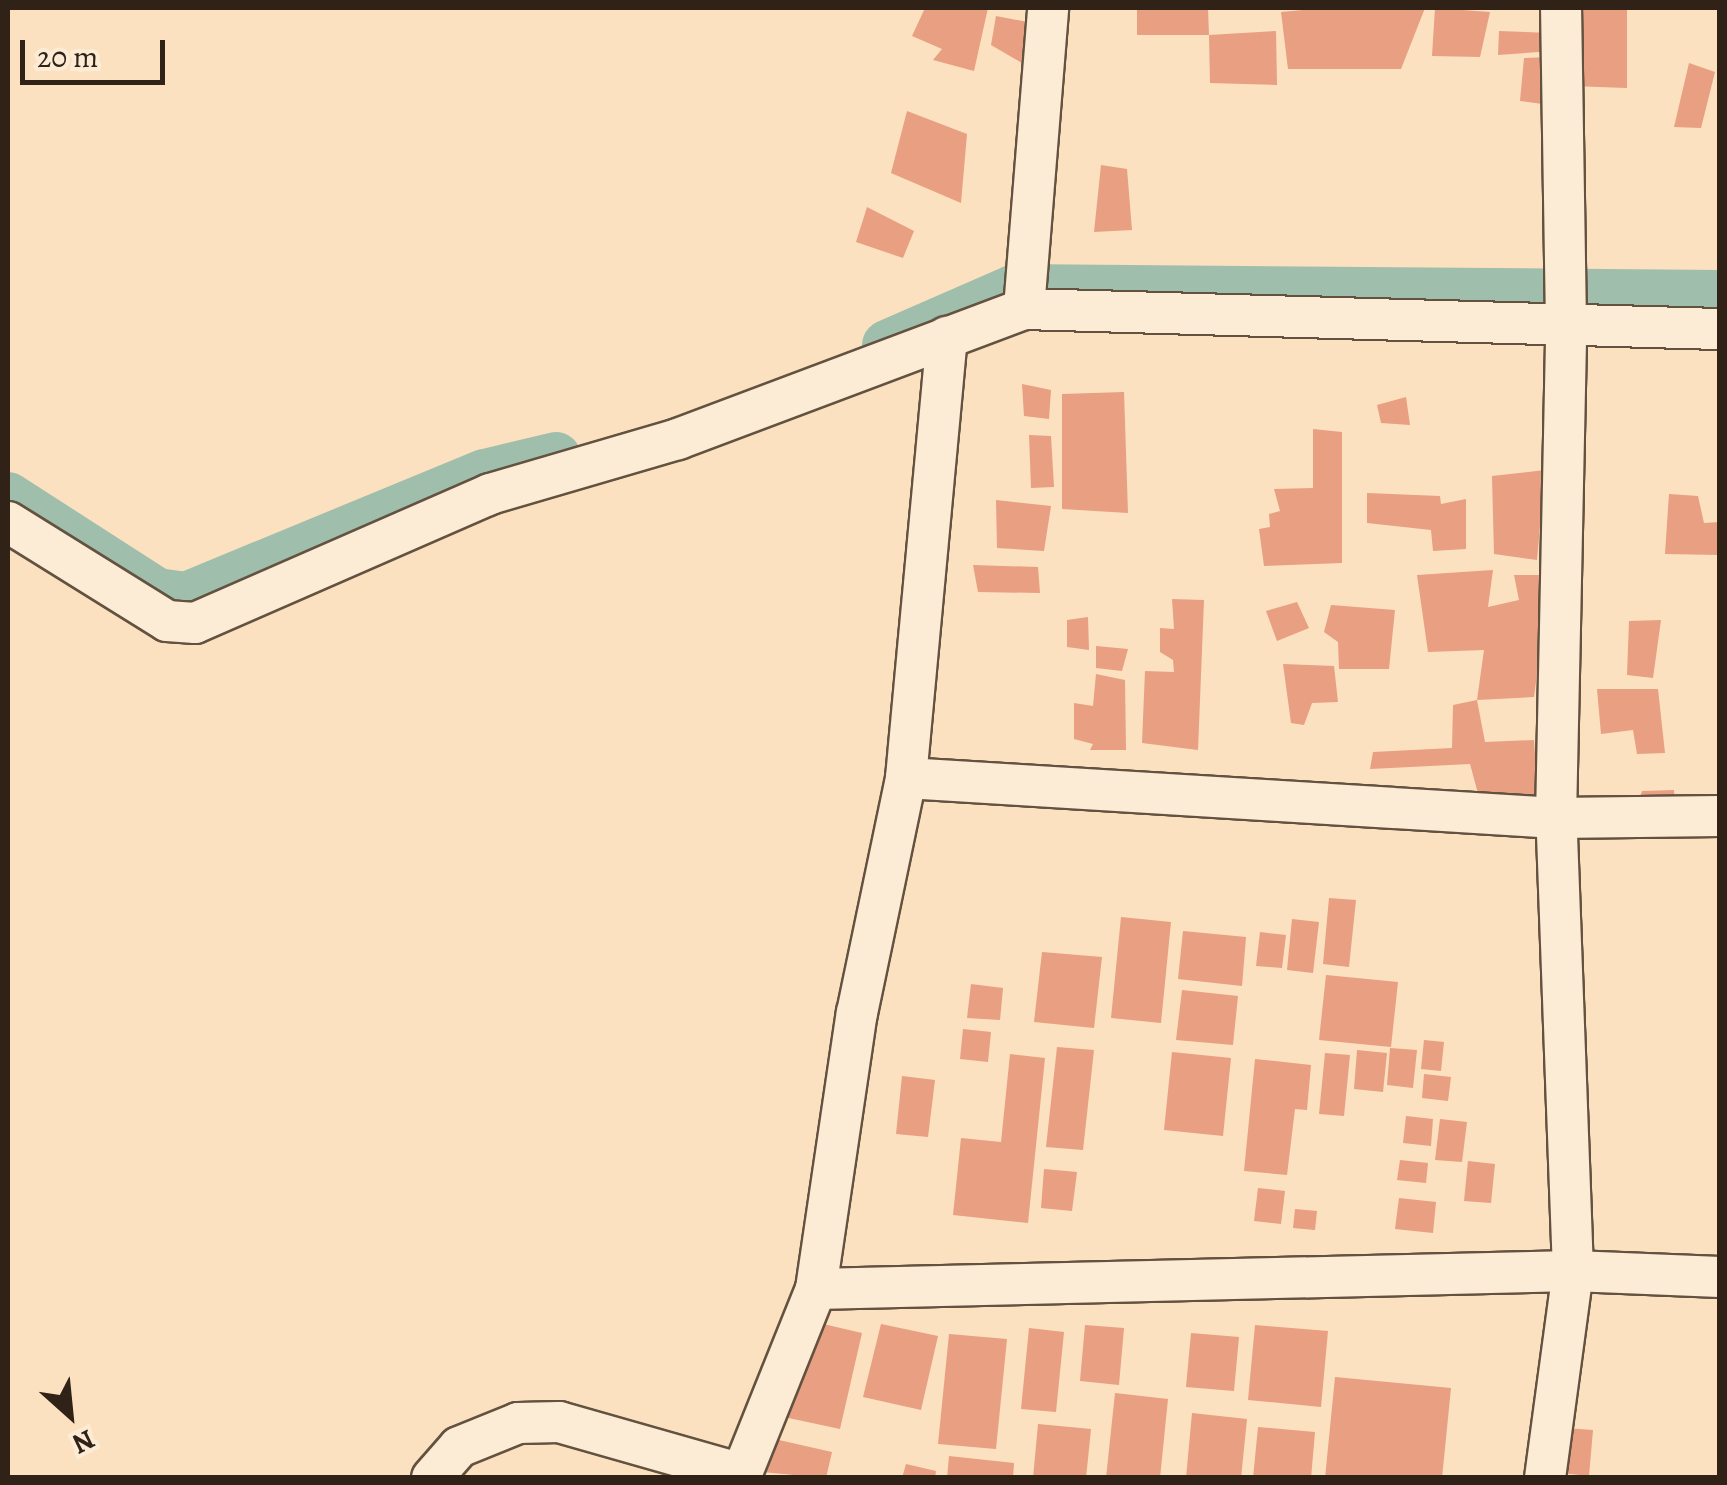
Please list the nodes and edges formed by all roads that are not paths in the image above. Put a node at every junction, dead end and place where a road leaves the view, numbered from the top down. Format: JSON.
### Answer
{"nodes":[{"id":1,"x":1048,"y":8,"type":"edge"},
{"id":2,"x":1561,"y":8,"type":"edge"},
{"id":3,"x":1024,"y":309,"type":"junction"},
{"id":4,"x":1566,"y":324,"type":"junction"},
{"id":5,"x":1720,"y":329,"type":"edge"},
{"id":6,"x":947,"y":337,"type":"junction"},
{"id":7,"x":8,"y":522,"type":"edge"},
{"id":8,"x":906,"y":778,"type":"junction"},
{"id":9,"x":1720,"y":816,"type":"edge"},
{"id":10,"x":1556,"y":818,"type":"junction"},
{"id":11,"x":1574,"y":1271,"type":"junction"},
{"id":12,"x":1720,"y":1276,"type":"edge"},
{"id":13,"x":816,"y":1289,"type":"junction"},
{"id":14,"x":740,"y":1476,"type":"edge"},
{"id":15,"x":432,"y":1478,"type":"edge"},
{"id":16,"x":1546,"y":1478,"type":"edge"}],
"edges":[{"from":1,"to":3,"type":"street"},
{"from":2,"to":4,"type":"street"},
{"from":3,"to":4,"type":"street"},
{"from":3,"to":6,"type":"street"},
{"from":4,"to":5,"type":"street"},
{"from":4,"to":10,"type":"street"},
{"from":6,"to":7,"type":"street"},
{"from":6,"to":8,"type":"street"},
{"from":8,"to":10,"type":"street"},
{"from":8,"to":13,"type":"street"},
{"from":9,"to":10,"type":"street"},
{"from":10,"to":11,"type":"street"},
{"from":11,"to":12,"type":"street"},
{"from":11,"to":13,"type":"street"},
{"from":11,"to":16,"type":"street"},
{"from":13,"to":14,"type":"street"},
{"from":14,"to":15,"type":"street"}]}
